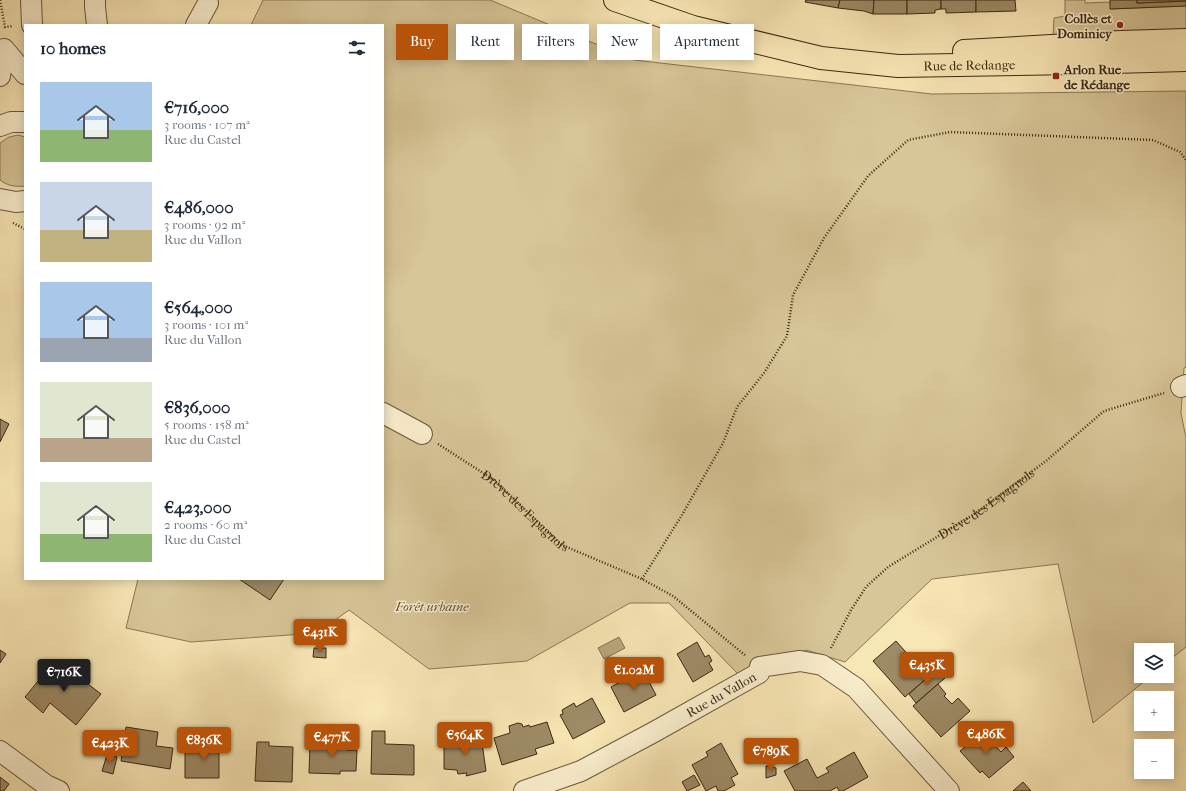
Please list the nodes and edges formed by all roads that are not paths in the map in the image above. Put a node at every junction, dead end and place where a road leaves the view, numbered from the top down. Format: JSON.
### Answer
{"nodes":[{"id":1,"x":31,"y":0,"type":"edge"},
{"id":2,"x":95,"y":0,"type":"edge"},
{"id":3,"x":615,"y":0,"type":"edge"},
{"id":4,"x":208,"y":3,"type":"dead end"},
{"id":5,"x":32,"y":24,"type":"edge"},
{"id":6,"x":98,"y":24,"type":"edge"},
{"id":7,"x":197,"y":24,"type":"edge"},
{"id":8,"x":1186,"y":40,"type":"edge"},
{"id":9,"x":755,"y":42,"type":"junction"},
{"id":10,"x":1186,"y":60,"type":"edge"},
{"id":11,"x":24,"y":73,"type":"edge"},
{"id":12,"x":0,"y":76,"type":"edge"},
{"id":13,"x":24,"y":120,"type":"edge"},
{"id":14,"x":0,"y":126,"type":"edge"},
{"id":15,"x":0,"y":199,"type":"edge"},
{"id":16,"x":24,"y":201,"type":"edge"},
{"id":17,"x":384,"y":414,"type":"edge"},
{"id":18,"x":422,"y":434,"type":"road end"},
{"id":19,"x":0,"y":751,"type":"edge"},
{"id":20,"x":59,"y":791,"type":"edge"},
{"id":21,"x":524,"y":791,"type":"edge"},
{"id":22,"x":949,"y":791,"type":"edge"}],
"edges":[{"from":1,"to":5,"type":"street"},
{"from":2,"to":6,"type":"street"},
{"from":3,"to":9,"type":"main road","name":"Rue de Redange"},
{"from":4,"to":7,"type":"street"},
{"from":8,"to":9,"type":"main road","name":"Rue de Redange"},
{"from":9,"to":10,"type":"main road","name":"Rue de Redange"},
{"from":11,"to":12,"type":"street"},
{"from":13,"to":14,"type":"street"},
{"from":15,"to":16,"type":"street"},
{"from":17,"to":18,"type":"street"},
{"from":19,"to":20,"type":"street"},
{"from":21,"to":22,"type":"street","name":"Rue du Vallon"}]}
